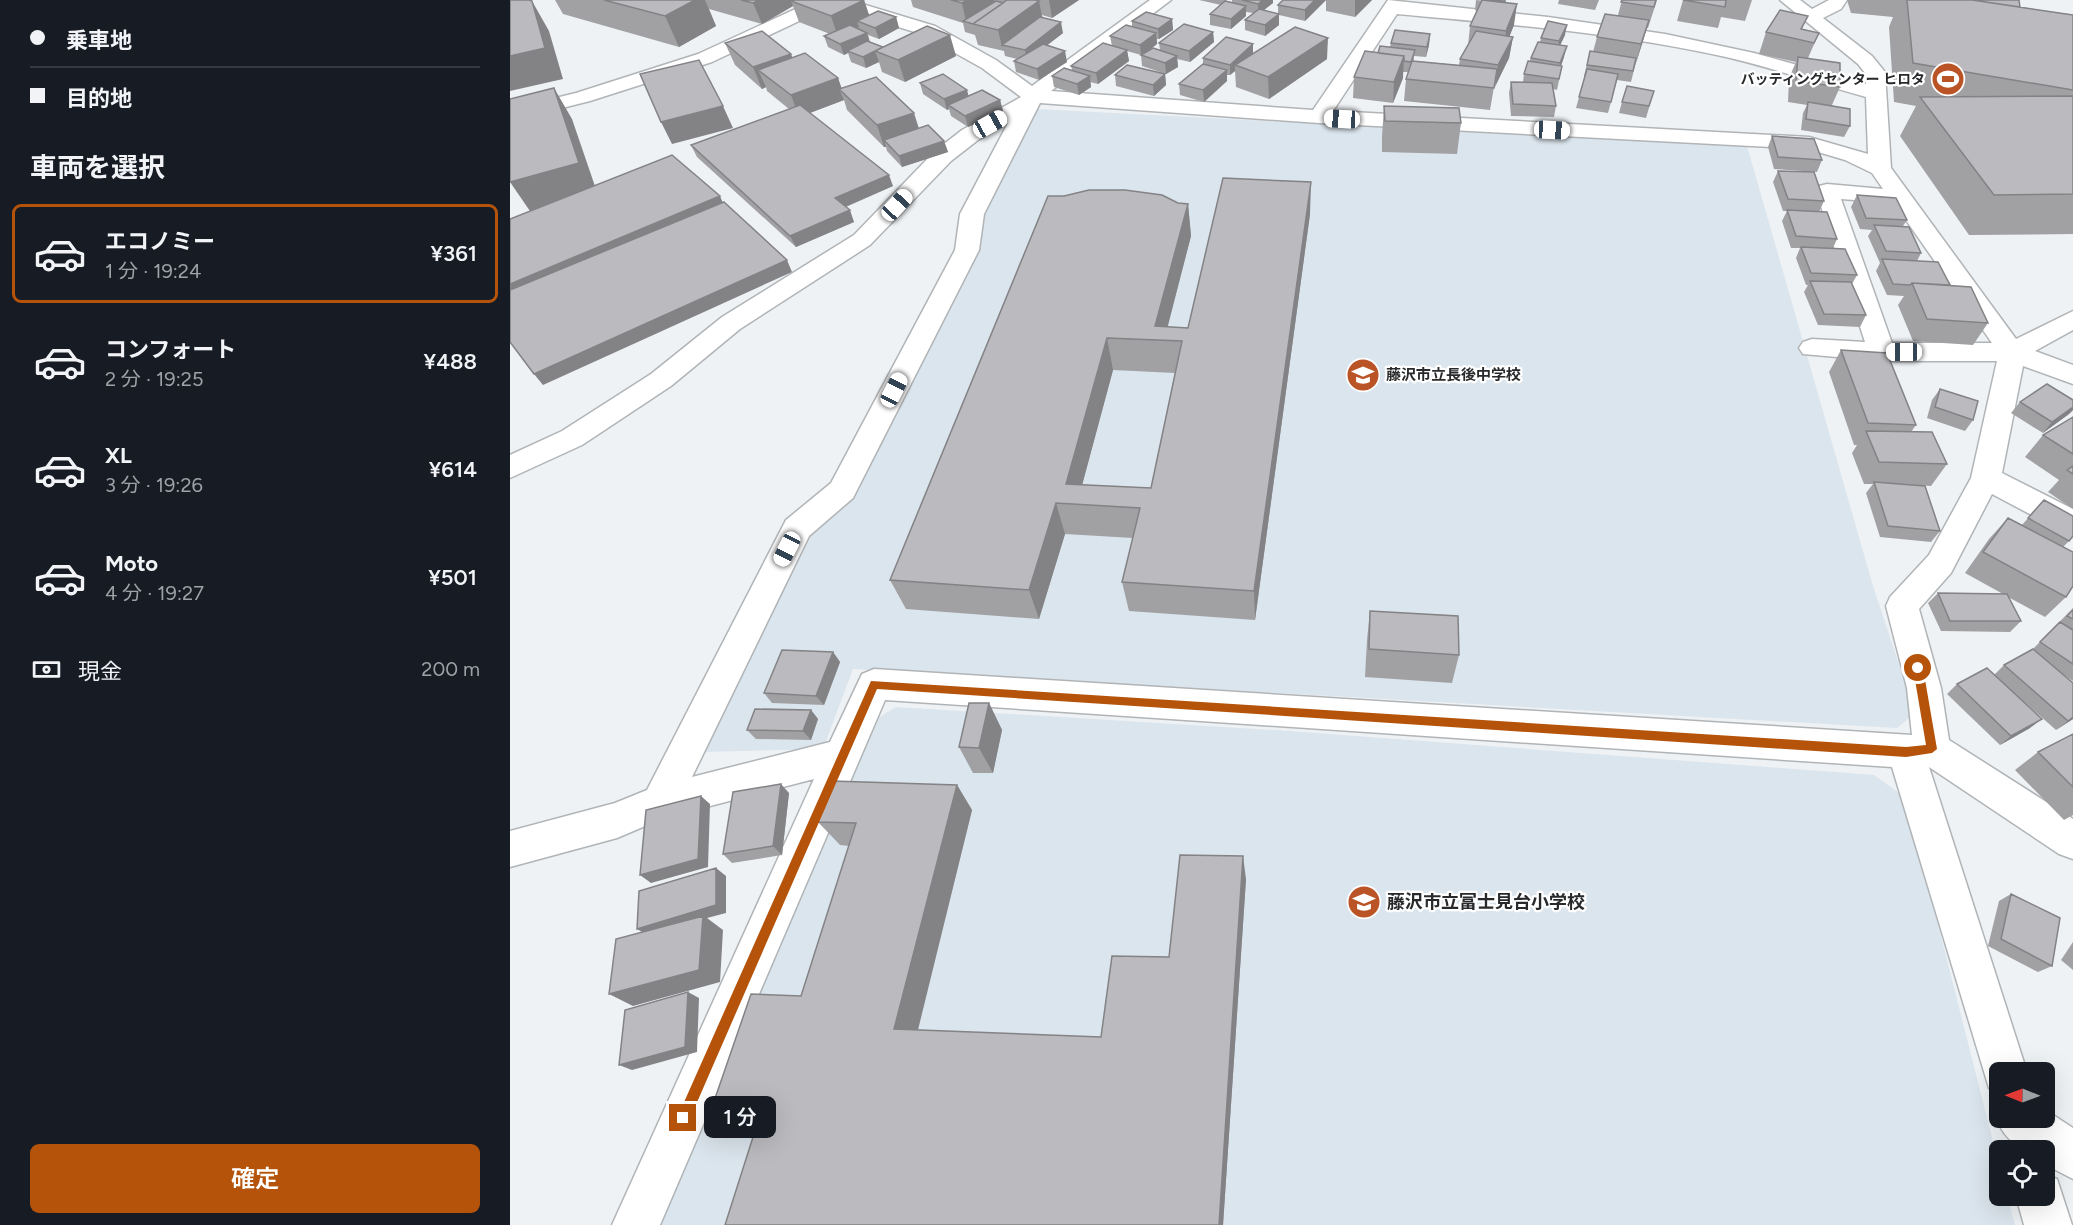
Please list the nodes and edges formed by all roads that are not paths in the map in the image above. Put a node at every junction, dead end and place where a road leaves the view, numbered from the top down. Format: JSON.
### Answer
{"nodes":[{"id":1,"x":830,"y":0,"type":"edge"},
{"id":2,"x":1162,"y":0,"type":"edge"},
{"id":3,"x":1789,"y":0,"type":"edge"},
{"id":4,"x":1838,"y":0,"type":"edge"},
{"id":5,"x":1394,"y":4,"type":"edge"},
{"id":6,"x":1812,"y":16,"type":"junction"},
{"id":7,"x":1876,"y":93,"type":"junction"},
{"id":8,"x":1031,"y":99,"type":"junction"},
{"id":9,"x":510,"y":116,"type":"edge"},
{"id":10,"x":1319,"y":117,"type":"junction"},
{"id":11,"x":1880,"y":168,"type":"junction"},
{"id":12,"x":1901,"y":197,"type":"junction"},
{"id":13,"x":2073,"y":319,"type":"edge"},
{"id":14,"x":1812,"y":348,"type":"dead end"},
{"id":15,"x":1882,"y":352,"type":"junction"},
{"id":16,"x":2012,"y":352,"type":"junction"},
{"id":17,"x":2073,"y":375,"type":"edge"},
{"id":18,"x":510,"y":467,"type":"edge"},
{"id":19,"x":1986,"y":478,"type":"junction"},
{"id":20,"x":2073,"y":525,"type":"edge"},
{"id":21,"x":1919,"y":750,"type":"junction"},
{"id":22,"x":843,"y":755,"type":"junction"},
{"id":23,"x":660,"y":802,"type":"junction"},
{"id":24,"x":2073,"y":841,"type":"edge"},
{"id":25,"x":510,"y":849,"type":"edge"},
{"id":26,"x":2002,"y":1062,"type":"edge"},
{"id":27,"x":2033,"y":1128,"type":"edge"},
{"id":28,"x":2073,"y":1156,"type":"edge"},
{"id":29,"x":2043,"y":1206,"type":"edge"},
{"id":30,"x":636,"y":1225,"type":"edge"},
{"id":31,"x":2048,"y":1225,"type":"edge"}],
"edges":[{"from":1,"to":8,"type":"street"},
{"from":1,"to":9,"type":"street"},
{"from":2,"to":8,"type":"street"},
{"from":3,"to":6,"type":"street"},
{"from":4,"to":6,"type":"street"},
{"from":5,"to":7,"type":"street"},
{"from":5,"to":10,"type":"street"},
{"from":6,"to":7,"type":"street"},
{"from":7,"to":11,"type":"street"},
{"from":8,"to":10,"type":"street"},
{"from":8,"to":18,"type":"street"},
{"from":8,"to":23,"type":"street"},
{"from":10,"to":11,"type":"street"},
{"from":11,"to":12,"type":"street"},
{"from":12,"to":15,"type":"street"},
{"from":12,"to":16,"type":"street"},
{"from":13,"to":16,"type":"street"},
{"from":14,"to":15,"type":"street"},
{"from":15,"to":16,"type":"street"},
{"from":16,"to":17,"type":"street"},
{"from":16,"to":19,"type":"street"},
{"from":19,"to":20,"type":"street"},
{"from":19,"to":21,"type":"street"},
{"from":21,"to":22,"type":"street"},
{"from":21,"to":24,"type":"street"},
{"from":21,"to":26,"type":"street"},
{"from":22,"to":23,"type":"street"},
{"from":22,"to":30,"type":"street"},
{"from":23,"to":25,"type":"street"},
{"from":27,"to":28,"type":"street"},
{"from":29,"to":31,"type":"street"}]}
